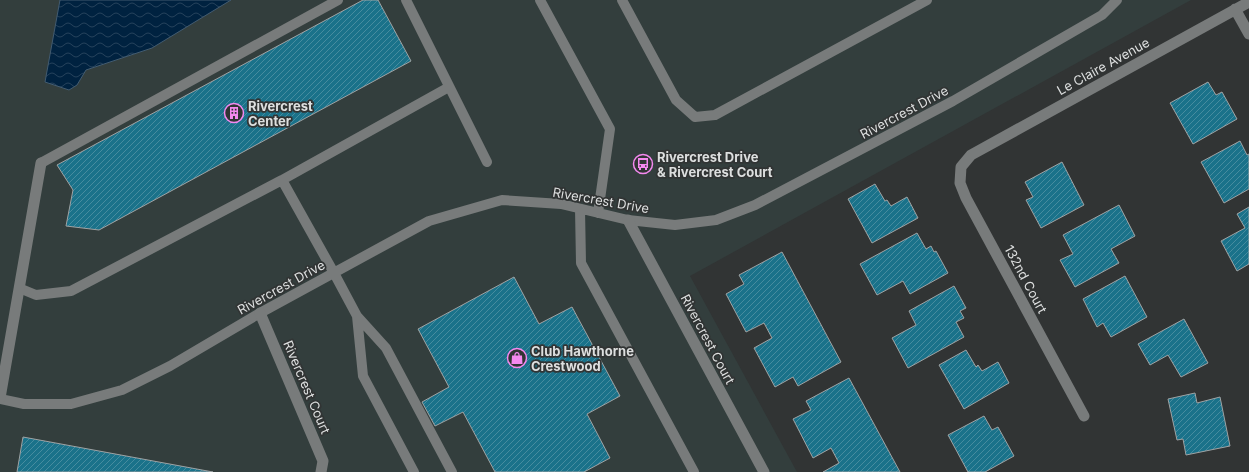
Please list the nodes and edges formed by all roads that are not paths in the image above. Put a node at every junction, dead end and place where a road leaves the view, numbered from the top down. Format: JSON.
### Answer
{"nodes":[{"id":1,"x":338,"y":0,"type":"edge"},
{"id":2,"x":406,"y":0,"type":"edge"},
{"id":3,"x":540,"y":0,"type":"edge"},
{"id":4,"x":622,"y":0,"type":"edge"},
{"id":5,"x":927,"y":0,"type":"edge"},
{"id":6,"x":1117,"y":0,"type":"edge"},
{"id":7,"x":1249,"y":2,"type":"edge"},
{"id":8,"x":1236,"y":9,"type":"junction"},
{"id":9,"x":1249,"y":34,"type":"edge"},
{"id":10,"x":449,"y":86,"type":"junction"},
{"id":11,"x":971,"y":155,"type":"joint"},
{"id":12,"x":487,"y":162,"type":"dead end"},
{"id":13,"x":41,"y":163,"type":"joint"},
{"id":14,"x":282,"y":180,"type":"junction"},
{"id":15,"x":580,"y":208,"type":"junction"},
{"id":16,"x":598,"y":213,"type":"junction"},
{"id":17,"x":628,"y":220,"type":"junction"},
{"id":18,"x":334,"y":273,"type":"junction"},
{"id":19,"x":19,"y":288,"type":"junction"},
{"id":20,"x":260,"y":313,"type":"junction"},
{"id":21,"x":357,"y":316,"type":"junction"},
{"id":22,"x":0,"y":399,"type":"edge"},
{"id":23,"x":1084,"y":416,"type":"dead end"},
{"id":24,"x":321,"y":472,"type":"edge"},
{"id":25,"x":414,"y":472,"type":"edge"},
{"id":26,"x":452,"y":472,"type":"edge"},
{"id":27,"x":694,"y":472,"type":"edge"},
{"id":28,"x":764,"y":472,"type":"edge"}],
"edges":[{"from":1,"to":13,"type":"lane"},
{"from":2,"to":10,"type":"lane"},
{"from":3,"to":16,"type":"lane"},
{"from":4,"to":5,"type":"lane"},
{"from":6,"to":17,"type":"lane","name":"Rivercrest Drive"},
{"from":7,"to":8,"type":"street","name":"Le Claire Avenue"},
{"from":8,"to":9,"type":"street"},
{"from":8,"to":11,"type":"street","name":"Le Claire Avenue"},
{"from":10,"to":12,"type":"lane"},
{"from":10,"to":14,"type":"lane"},
{"from":11,"to":23,"type":"street","name":"132nd Court"},
{"from":13,"to":19,"type":"street"},
{"from":14,"to":18,"type":"lane"},
{"from":14,"to":19,"type":"lane"},
{"from":15,"to":16,"type":"lane","name":"Rivercrest Drive"},
{"from":15,"to":18,"type":"lane","name":"Rivercrest Drive"},
{"from":15,"to":27,"type":"lane"},
{"from":16,"to":17,"type":"lane","name":"Rivercrest Drive"},
{"from":17,"to":28,"type":"street","name":"Rivercrest Court"},
{"from":18,"to":20,"type":"lane","name":"Rivercrest Drive"},
{"from":18,"to":21,"type":"lane"},
{"from":19,"to":22,"type":"street"},
{"from":20,"to":22,"type":"lane","name":"Rivercrest Drive"},
{"from":20,"to":24,"type":"street","name":"Rivercrest Court"},
{"from":21,"to":25,"type":"lane"},
{"from":21,"to":26,"type":"lane"}]}
